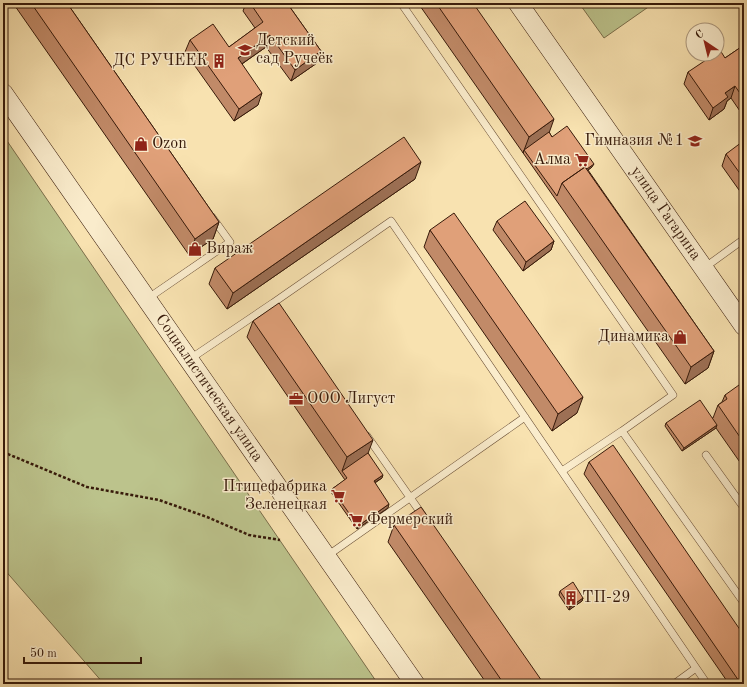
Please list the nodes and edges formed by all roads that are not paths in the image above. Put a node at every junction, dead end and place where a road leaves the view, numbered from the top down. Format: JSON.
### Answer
{"nodes":[{"id":1,"x":402,"y":3,"type":"edge"},
{"id":2,"x":518,"y":3,"type":"edge"},
{"id":3,"x":3,"y":93,"type":"edge"},
{"id":4,"x":208,"y":210,"type":"edge"},
{"id":5,"x":744,"y":239,"type":"edge"},
{"id":6,"x":703,"y":268,"type":"junction"},
{"id":7,"x":147,"y":300,"type":"junction"},
{"id":8,"x":273,"y":303,"type":"junction"},
{"id":9,"x":286,"y":322,"type":"edge"},
{"id":10,"x":744,"y":326,"type":"edge"},
{"id":11,"x":189,"y":360,"type":"junction"},
{"id":12,"x":525,"y":417,"type":"junction"},
{"id":13,"x":622,"y":431,"type":"junction"},
{"id":14,"x":364,"y":433,"type":"edge"},
{"id":15,"x":706,"y":455,"type":"dead end"},
{"id":16,"x":562,"y":471,"type":"junction"},
{"id":17,"x":410,"y":498,"type":"junction"},
{"id":18,"x":744,"y":508,"type":"edge"},
{"id":19,"x":428,"y":524,"type":"edge"},
{"id":20,"x":326,"y":556,"type":"junction"},
{"id":21,"x":744,"y":603,"type":"edge"},
{"id":22,"x":696,"y":668,"type":"junction"},
{"id":23,"x":3,"y":679,"type":"edge"},
{"id":24,"x":7,"y":684,"type":"edge"},
{"id":25,"x":415,"y":684,"type":"edge"},
{"id":26,"x":674,"y":684,"type":"edge"},
{"id":27,"x":707,"y":684,"type":"edge"}],
"edges":[{"from":1,"to":13,"type":"lane"},
{"from":2,"to":6,"type":"main road","name":"улица Гагарина"},
{"from":3,"to":7,"type":"main road","name":"Социалистическая улица"},
{"from":4,"to":7,"type":"lane"},
{"from":5,"to":6,"type":"lane"},
{"from":6,"to":10,"type":"main road","name":"улица Гагарина"},
{"from":7,"to":11,"type":"main road","name":"Социалистическая улица"},
{"from":8,"to":9,"type":"lane"},
{"from":8,"to":11,"type":"lane"},
{"from":8,"to":12,"type":"lane"},
{"from":11,"to":20,"type":"main road","name":"Социалистическая улица"},
{"from":12,"to":16,"type":"lane"},
{"from":12,"to":17,"type":"lane"},
{"from":13,"to":16,"type":"lane"},
{"from":13,"to":21,"type":"lane"},
{"from":14,"to":17,"type":"lane"},
{"from":15,"to":18,"type":"lane"},
{"from":16,"to":22,"type":"lane"},
{"from":17,"to":19,"type":"lane"},
{"from":17,"to":20,"type":"lane"},
{"from":20,"to":25,"type":"main road","name":"Социалистическая улица"},
{"from":22,"to":26,"type":"lane"},
{"from":22,"to":27,"type":"lane"},
{"from":23,"to":24,"type":"lane"}]}
